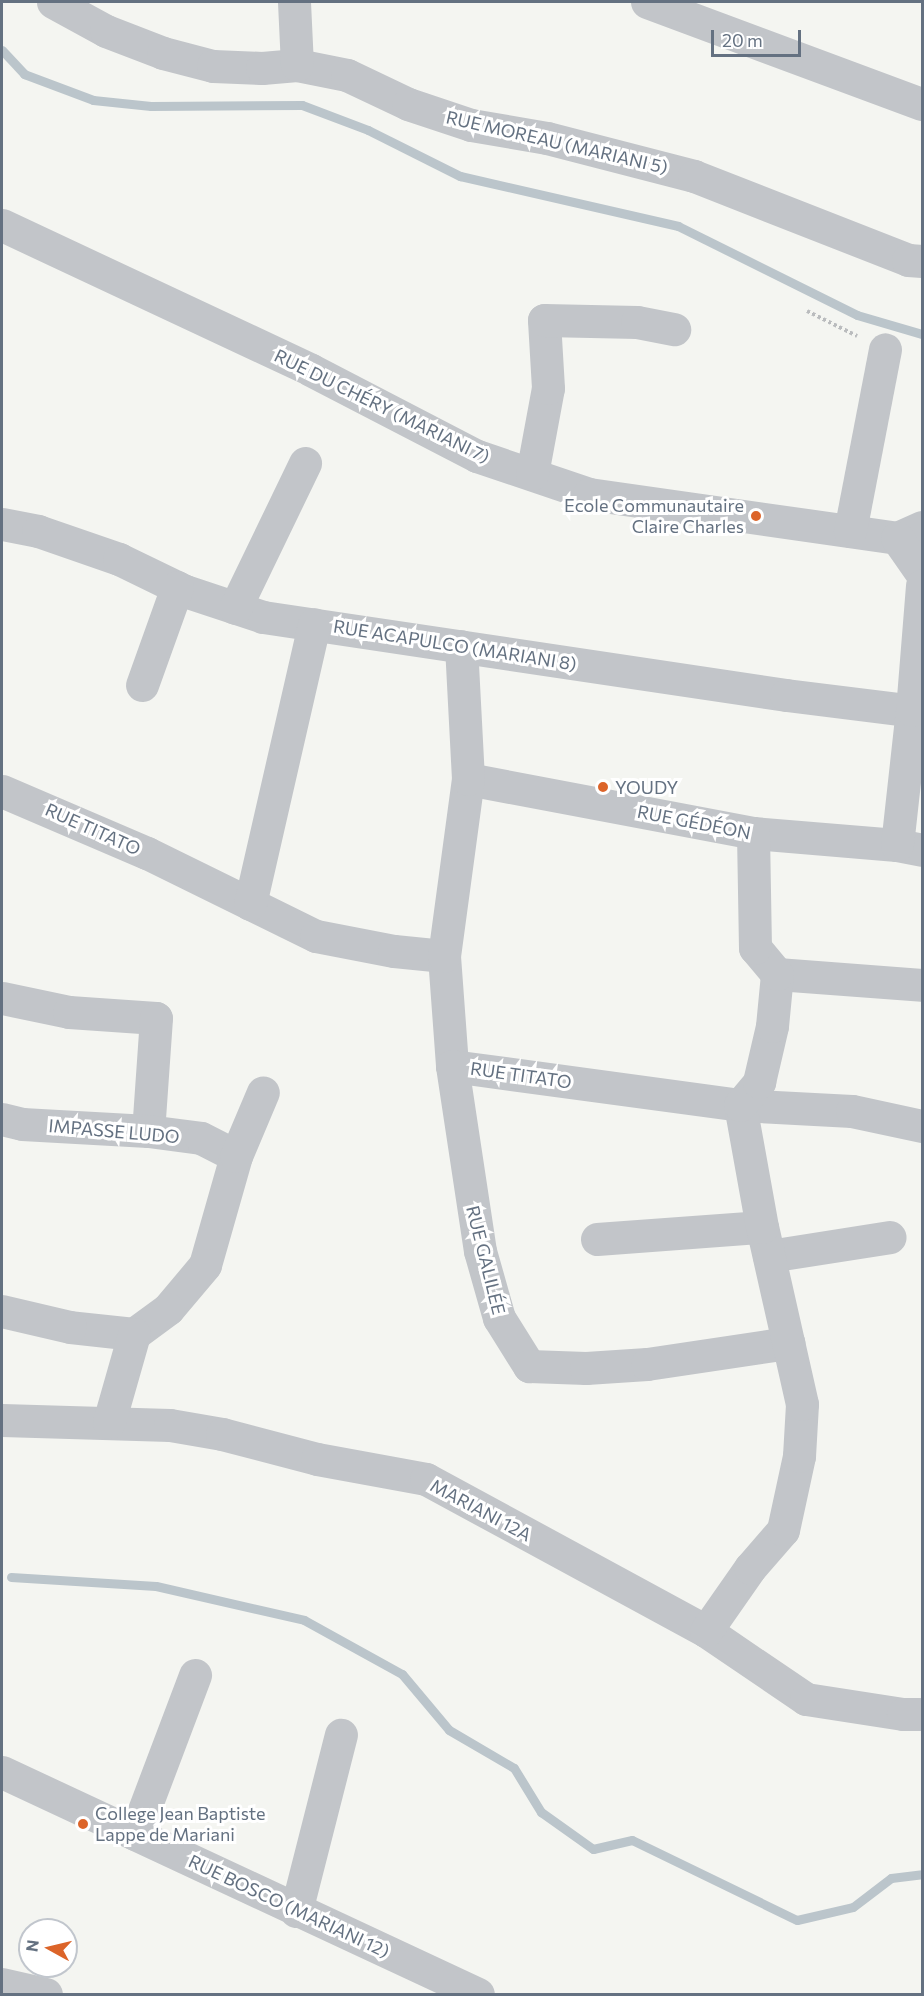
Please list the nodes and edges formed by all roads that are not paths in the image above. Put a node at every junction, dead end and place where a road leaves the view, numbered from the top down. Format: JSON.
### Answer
{"nodes":[{"id":1,"x":53,"y":2,"type":"edge"},
{"id":2,"x":294,"y":2,"type":"edge"},
{"id":3,"x":647,"y":2,"type":"edge"},
{"id":4,"x":297,"y":65,"type":"junction"},
{"id":5,"x":922,"y":104,"type":"edge"},
{"id":6,"x":2,"y":225,"type":"edge"},
{"id":7,"x":922,"y":261,"type":"edge"},
{"id":8,"x":674,"y":329,"type":"dead end"},
{"id":9,"x":885,"y":349,"type":"dead end"},
{"id":10,"x":305,"y":463,"type":"dead end"},
{"id":11,"x":531,"y":474,"type":"junction"},
{"id":12,"x":2,"y":524,"type":"edge"},
{"id":13,"x":850,"y":531,"type":"junction"},
{"id":14,"x":910,"y":532,"type":"edge"},
{"id":15,"x":922,"y":574,"type":"edge"},
{"id":16,"x":922,"y":585,"type":"edge"},
{"id":17,"x":177,"y":587,"type":"junction"},
{"id":18,"x":235,"y":608,"type":"junction"},
{"id":19,"x":314,"y":624,"type":"junction"},
{"id":20,"x":461,"y":646,"type":"junction"},
{"id":21,"x":142,"y":685,"type":"dead end"},
{"id":22,"x":917,"y":711,"type":"edge"},
{"id":23,"x":468,"y":779,"type":"junction"},
{"id":24,"x":2,"y":791,"type":"edge"},
{"id":25,"x":753,"y":833,"type":"junction"},
{"id":26,"x":910,"y":847,"type":"edge"},
{"id":27,"x":250,"y":904,"type":"junction"},
{"id":28,"x":444,"y":956,"type":"junction"},
{"id":29,"x":777,"y":974,"type":"junction"},
{"id":30,"x":922,"y":985,"type":"edge"},
{"id":31,"x":2,"y":998,"type":"edge"},
{"id":32,"x":452,"y":1066,"type":"junction"},
{"id":33,"x":263,"y":1092,"type":"dead end"},
{"id":34,"x":740,"y":1105,"type":"junction"},
{"id":35,"x":2,"y":1119,"type":"edge"},
{"id":36,"x":922,"y":1126,"type":"edge"},
{"id":37,"x":148,"y":1131,"type":"junction"},
{"id":38,"x":236,"y":1156,"type":"junction"},
{"id":39,"x":890,"y":1237,"type":"dead end"},
{"id":40,"x":597,"y":1239,"type":"dead end"},
{"id":41,"x":766,"y":1242,"type":"junction"},
{"id":42,"x":2,"y":1311,"type":"edge"},
{"id":43,"x":134,"y":1334,"type":"junction"},
{"id":44,"x":788,"y":1343,"type":"junction"},
{"id":45,"x":2,"y":1419,"type":"edge"},
{"id":46,"x":109,"y":1422,"type":"junction"},
{"id":47,"x":706,"y":1631,"type":"junction"},
{"id":48,"x":195,"y":1675,"type":"dead end"},
{"id":49,"x":922,"y":1714,"type":"edge"},
{"id":50,"x":341,"y":1735,"type":"dead end"},
{"id":51,"x":2,"y":1772,"type":"edge"},
{"id":52,"x":135,"y":1834,"type":"junction"},
{"id":53,"x":296,"y":1911,"type":"junction"},
{"id":54,"x":2,"y":1984,"type":"edge"},
{"id":55,"x":46,"y":1995,"type":"edge"},
{"id":56,"x":478,"y":1995,"type":"edge"}],
"edges":[{"from":1,"to":4,"type":"street","name":"RUE MOREAU (MARIANI 5)"},
{"from":2,"to":4,"type":"street"},
{"from":3,"to":5,"type":"street"},
{"from":4,"to":7,"type":"street","name":"RUE MOREAU (MARIANI 5)"},
{"from":6,"to":11,"type":"street","name":"RUE DU CHÉRY (MARIANI 7)"},
{"from":8,"to":11,"type":"street"},
{"from":9,"to":13,"type":"street"},
{"from":10,"to":18,"type":"street"},
{"from":11,"to":13,"type":"street","name":"RUE DU CHÉRY (MARIANI 7)"},
{"from":12,"to":17,"type":"street","name":"RUE ACAPULCO (MARIANI 8)"},
{"from":13,"to":14,"type":"street","name":"RUE DU CHÉRY (MARIANI 7)"},
{"from":14,"to":15,"type":"street"},
{"from":16,"to":22,"type":"street"},
{"from":17,"to":18,"type":"street","name":"RUE ACAPULCO (MARIANI 8)"},
{"from":17,"to":21,"type":"street"},
{"from":18,"to":19,"type":"street","name":"RUE ACAPULCO (MARIANI 8)"},
{"from":19,"to":20,"type":"street","name":"RUE ACAPULCO (MARIANI 8)"},
{"from":19,"to":27,"type":"street"},
{"from":20,"to":22,"type":"street","name":"RUE ACAPULCO (MARIANI 8)"},
{"from":20,"to":23,"type":"street"},
{"from":22,"to":26,"type":"street"},
{"from":23,"to":25,"type":"street","name":"RUE GÉDÉON"},
{"from":23,"to":28,"type":"street"},
{"from":24,"to":27,"type":"street","name":"RUE TITATO"},
{"from":25,"to":26,"type":"street","name":"RUE GÉDÉON"},
{"from":25,"to":29,"type":"street"},
{"from":27,"to":28,"type":"street","name":"RUE TITATO"},
{"from":28,"to":32,"type":"street","name":"RUE TITATO"},
{"from":29,"to":30,"type":"street"},
{"from":29,"to":34,"type":"street"},
{"from":31,"to":37,"type":"street"},
{"from":32,"to":34,"type":"street","name":"RUE TITATO"},
{"from":32,"to":44,"type":"street","name":"RUE GALILÉE"},
{"from":33,"to":38,"type":"street"},
{"from":34,"to":36,"type":"street","name":"RUE TITATO"},
{"from":34,"to":41,"type":"street"},
{"from":35,"to":37,"type":"street","name":"IMPASSE LUDO"},
{"from":37,"to":38,"type":"street","name":"IMPASSE LUDO"},
{"from":38,"to":43,"type":"street"},
{"from":39,"to":41,"type":"street"},
{"from":40,"to":41,"type":"street"},
{"from":41,"to":44,"type":"street"},
{"from":42,"to":43,"type":"street"},
{"from":43,"to":46,"type":"street"},
{"from":44,"to":47,"type":"street"},
{"from":45,"to":46,"type":"street","name":"MARIANI 12A"},
{"from":46,"to":47,"type":"street","name":"MARIANI 12A"},
{"from":47,"to":49,"type":"street","name":"MARIANI 12A"},
{"from":48,"to":52,"type":"street"},
{"from":50,"to":53,"type":"street"},
{"from":51,"to":52,"type":"street","name":"RUE BOSCO (MARIANI 12)"},
{"from":52,"to":53,"type":"street","name":"RUE BOSCO (MARIANI 12)"},
{"from":53,"to":56,"type":"street","name":"RUE BOSCO (MARIANI 12)"},
{"from":54,"to":55,"type":"street"}]}
